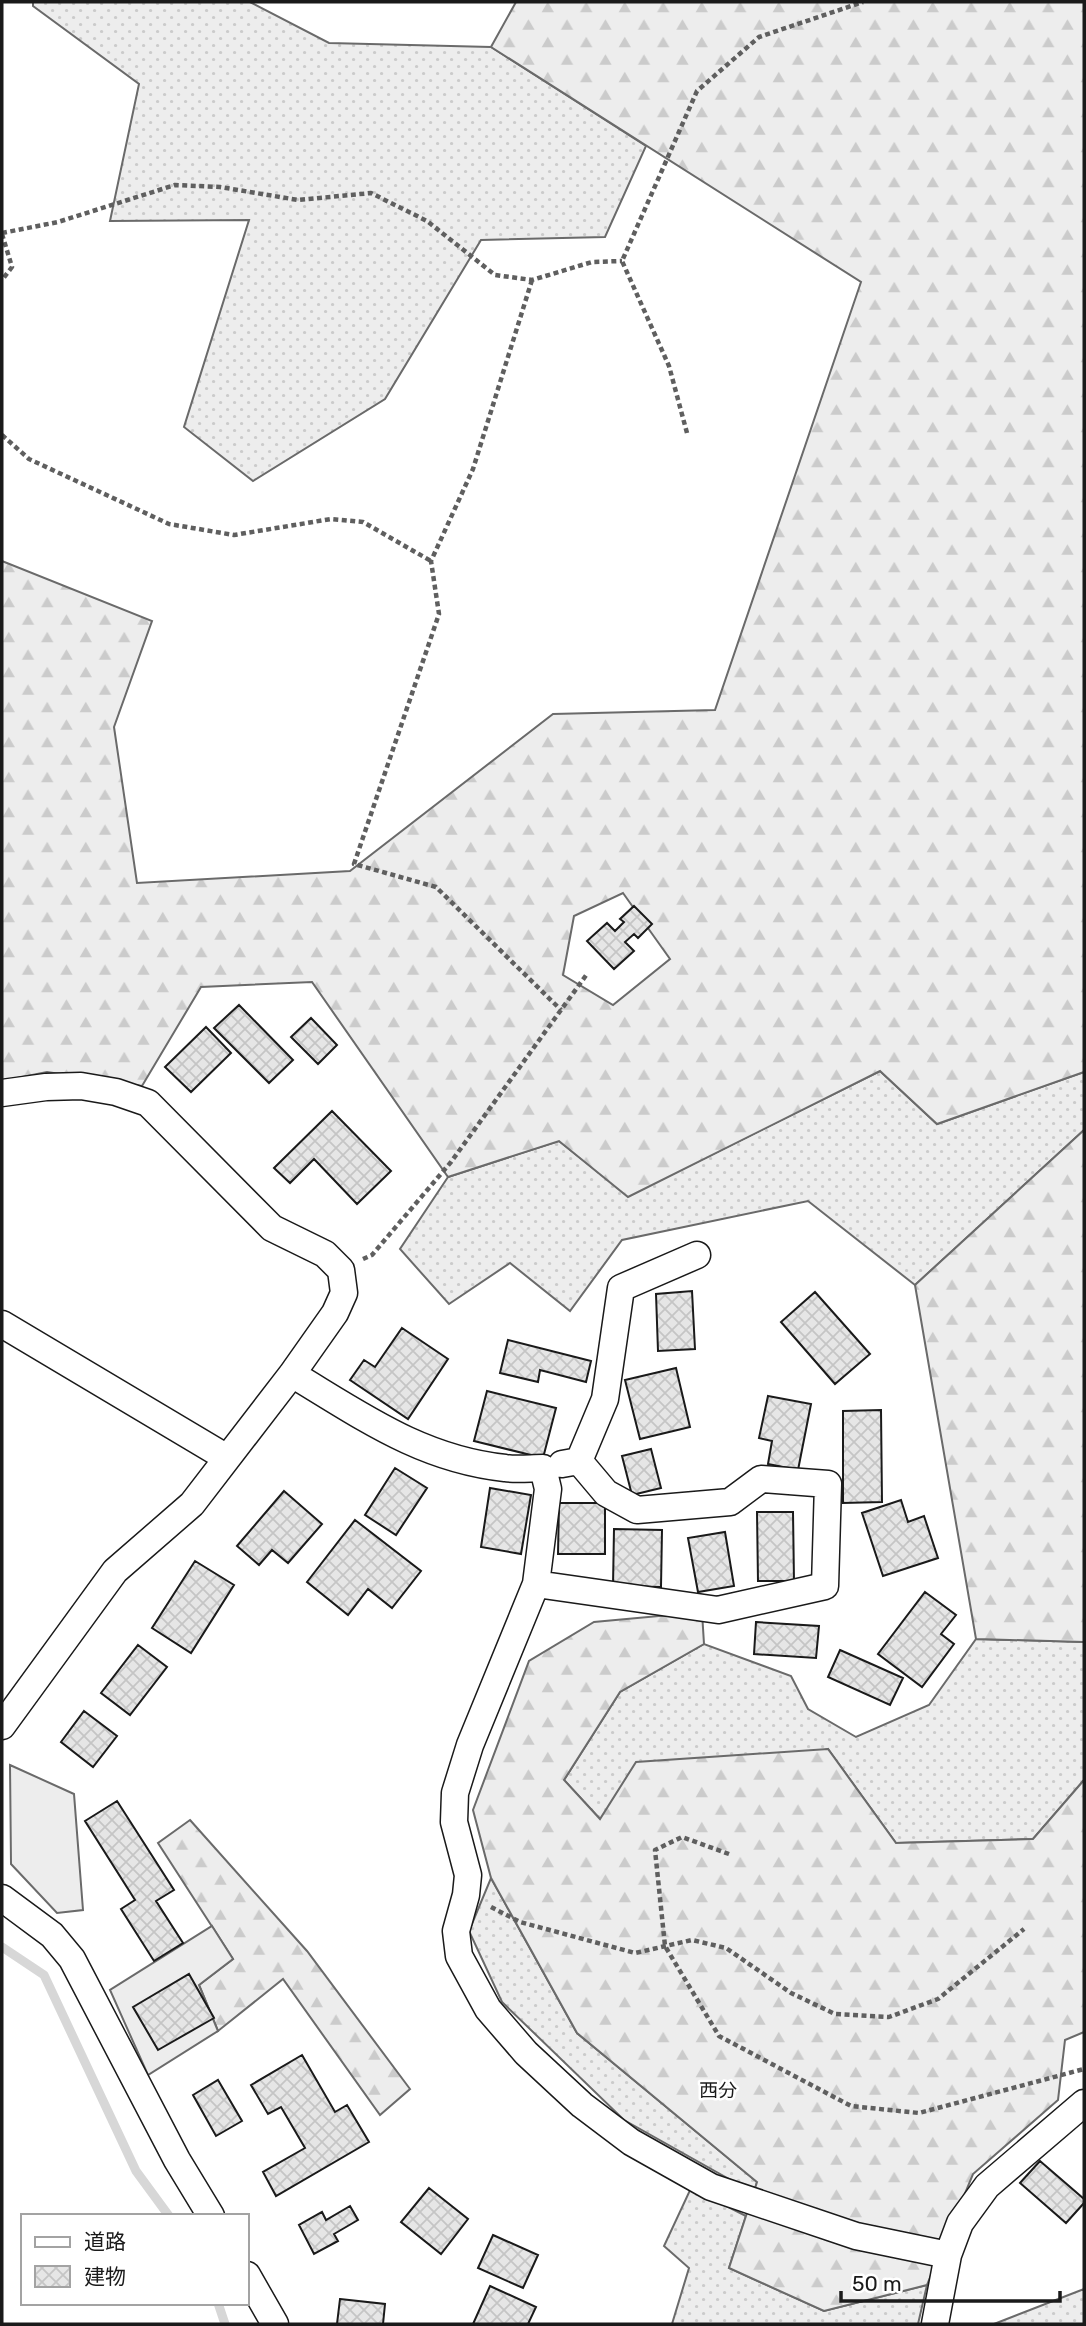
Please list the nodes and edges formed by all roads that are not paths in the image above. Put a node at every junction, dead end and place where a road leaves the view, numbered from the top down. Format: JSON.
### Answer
{"nodes":[{"id":1,"x":2,"y":1093,"type":"edge"},
{"id":2,"x":697,"y":1255,"type":"dead end"},
{"id":3,"x":2,"y":1325,"type":"edge"},
{"id":4,"x":292,"y":1374,"type":"junction"},
{"id":5,"x":227,"y":1458,"type":"junction"},
{"id":6,"x":579,"y":1461,"type":"junction"},
{"id":7,"x":543,"y":1468,"type":"junction"},
{"id":8,"x":536,"y":1584,"type":"junction"},
{"id":9,"x":2,"y":1727,"type":"edge"},
{"id":10,"x":2,"y":1898,"type":"edge"},
{"id":11,"x":1084,"y":2103,"type":"edge"},
{"id":12,"x":210,"y":2214,"type":"edge"},
{"id":13,"x":948,"y":2255,"type":"junction"},
{"id":14,"x":248,"y":2277,"type":"edge"},
{"id":15,"x":275,"y":2324,"type":"edge"},
{"id":16,"x":935,"y":2324,"type":"edge"}],
"edges":[{"from":1,"to":4,"type":"street"},
{"from":2,"to":6,"type":"street"},
{"from":3,"to":5,"type":"street"},
{"from":4,"to":5,"type":"street"},
{"from":4,"to":7,"type":"street"},
{"from":5,"to":9,"type":"street"},
{"from":6,"to":7,"type":"street"},
{"from":6,"to":8,"type":"street"},
{"from":7,"to":8,"type":"street"},
{"from":8,"to":13,"type":"street"},
{"from":10,"to":12,"type":"street"},
{"from":11,"to":13,"type":"street"},
{"from":13,"to":16,"type":"street"},
{"from":14,"to":15,"type":"street"}]}
